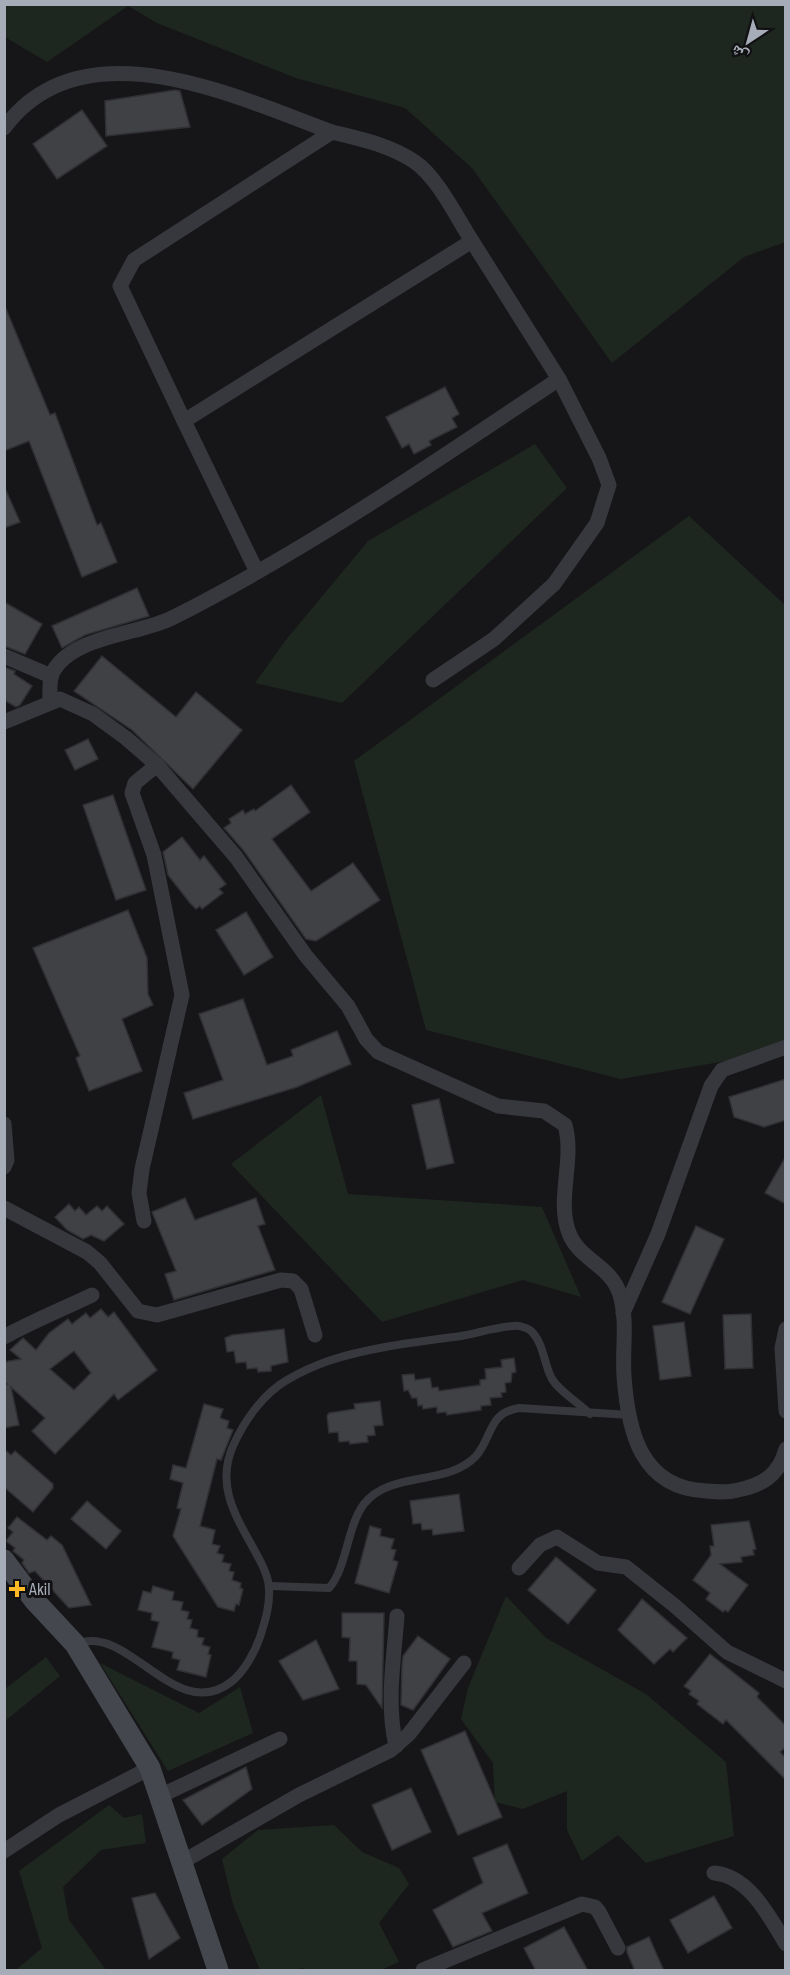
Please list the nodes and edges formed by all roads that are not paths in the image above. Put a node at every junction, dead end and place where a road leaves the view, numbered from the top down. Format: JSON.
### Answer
{"nodes":[{"id":1,"x":4,"y":128,"type":"edge"},
{"id":2,"x":332,"y":132,"type":"junction"},
{"id":3,"x":472,"y":241,"type":"junction"},
{"id":4,"x":559,"y":379,"type":"junction"},
{"id":5,"x":184,"y":420,"type":"junction"},
{"id":6,"x":257,"y":572,"type":"junction"},
{"id":7,"x":4,"y":656,"type":"edge"},
{"id":8,"x":51,"y":676,"type":"junction"},
{"id":9,"x":433,"y":680,"type":"dead end"},
{"id":10,"x":50,"y":701,"type":"junction"},
{"id":11,"x":4,"y":722,"type":"edge"},
{"id":12,"x":157,"y":765,"type":"junction"},
{"id":13,"x":786,"y":1047,"type":"edge"},
{"id":14,"x":4,"y":1124,"type":"edge"},
{"id":15,"x":4,"y":1167,"type":"edge"},
{"id":16,"x":4,"y":1208,"type":"edge"},
{"id":17,"x":144,"y":1221,"type":"dead end"},
{"id":18,"x":92,"y":1295,"type":"dead end"},
{"id":19,"x":623,"y":1313,"type":"junction"},
{"id":20,"x":786,"y":1329,"type":"edge"},
{"id":21,"x":315,"y":1335,"type":"dead end"},
{"id":22,"x":4,"y":1337,"type":"edge"},
{"id":23,"x":786,"y":1411,"type":"edge"},
{"id":24,"x":590,"y":1414,"type":"junction"},
{"id":25,"x":630,"y":1415,"type":"junction"},
{"id":26,"x":786,"y":1449,"type":"edge"},
{"id":27,"x":4,"y":1560,"type":"edge"},
{"id":28,"x":519,"y":1568,"type":"dead end"},
{"id":29,"x":270,"y":1586,"type":"junction"},
{"id":30,"x":397,"y":1616,"type":"dead end"},
{"id":31,"x":75,"y":1644,"type":"junction"},
{"id":32,"x":464,"y":1663,"type":"dead end"},
{"id":33,"x":786,"y":1681,"type":"edge"},
{"id":34,"x":280,"y":1738,"type":"dead end"},
{"id":35,"x":396,"y":1746,"type":"junction"},
{"id":36,"x":150,"y":1768,"type":"junction"},
{"id":37,"x":160,"y":1796,"type":"junction"},
{"id":38,"x":4,"y":1851,"type":"edge"},
{"id":39,"x":182,"y":1862,"type":"junction"},
{"id":40,"x":714,"y":1873,"type":"dead end"},
{"id":41,"x":786,"y":1944,"type":"edge"},
{"id":42,"x":618,"y":1948,"type":"dead end"},
{"id":43,"x":218,"y":1971,"type":"edge"},
{"id":44,"x":423,"y":1971,"type":"edge"}],
"edges":[{"from":1,"to":2,"type":"street"},
{"from":2,"to":3,"type":"street"},
{"from":2,"to":5,"type":"street"},
{"from":3,"to":4,"type":"street"},
{"from":3,"to":5,"type":"street"},
{"from":4,"to":6,"type":"street"},
{"from":4,"to":9,"type":"street"},
{"from":5,"to":6,"type":"street"},
{"from":6,"to":8,"type":"street"},
{"from":7,"to":8,"type":"street"},
{"from":8,"to":10,"type":"street"},
{"from":10,"to":11,"type":"street"},
{"from":10,"to":12,"type":"street"},
{"from":12,"to":17,"type":"street"},
{"from":12,"to":19,"type":"street"},
{"from":13,"to":19,"type":"street"},
{"from":14,"to":15,"type":"street"},
{"from":16,"to":21,"type":"street"},
{"from":18,"to":22,"type":"street"},
{"from":19,"to":25,"type":"street"},
{"from":20,"to":23,"type":"street"},
{"from":24,"to":25,"type":"lane"},
{"from":24,"to":29,"type":"lane"},
{"from":24,"to":29,"type":"lane"},
{"from":25,"to":26,"type":"street"},
{"from":27,"to":31,"type":"street"},
{"from":28,"to":33,"type":"street"},
{"from":29,"to":31,"type":"lane"},
{"from":30,"to":35,"type":"street"},
{"from":31,"to":36,"type":"street"},
{"from":32,"to":35,"type":"street"},
{"from":34,"to":37,"type":"street"},
{"from":35,"to":39,"type":"street"},
{"from":36,"to":37,"type":"street"},
{"from":36,"to":38,"type":"street"},
{"from":37,"to":39,"type":"street"},
{"from":39,"to":43,"type":"street"},
{"from":40,"to":41,"type":"street"},
{"from":42,"to":44,"type":"street"}]}
